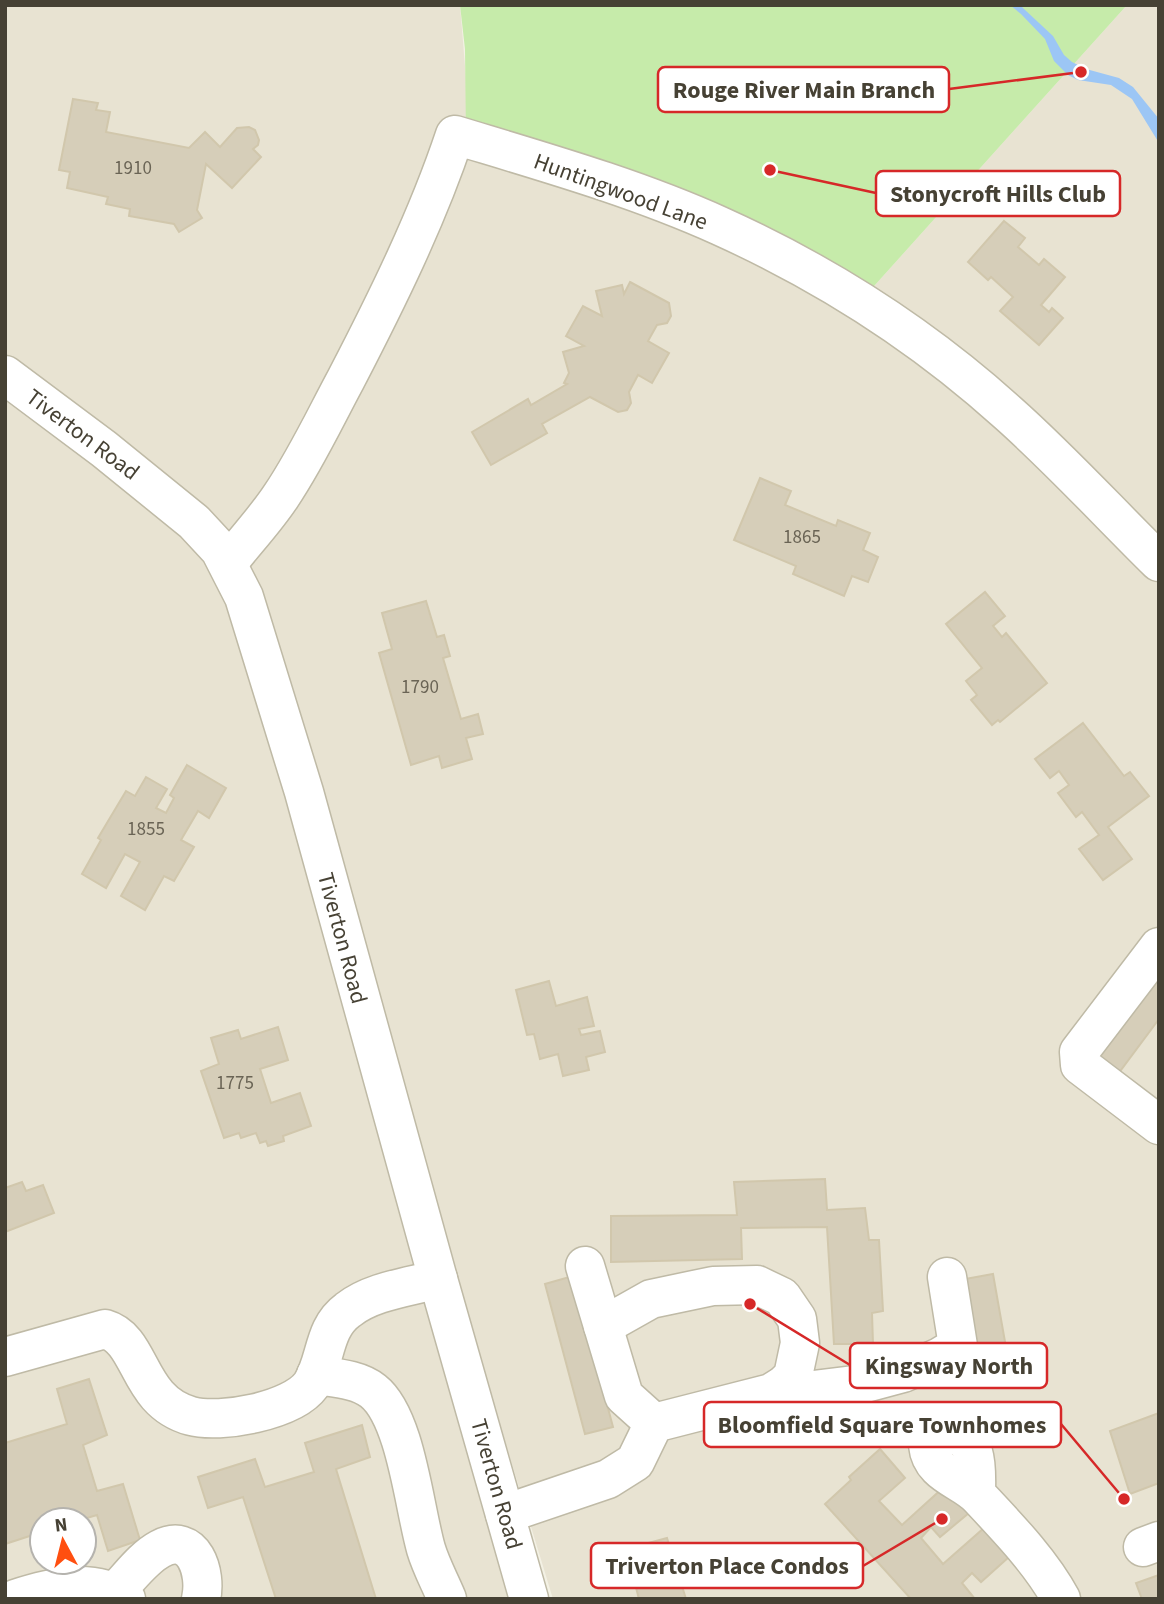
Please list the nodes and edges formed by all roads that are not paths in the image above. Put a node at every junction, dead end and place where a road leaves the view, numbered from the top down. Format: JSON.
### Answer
{"nodes":[{"id":1,"x":5,"y":375,"type":"edge"},
{"id":2,"x":228,"y":562,"type":"junction"},
{"id":3,"x":1159,"y":562,"type":"edge"},
{"id":4,"x":1159,"y":947,"type":"edge"},
{"id":5,"x":1159,"y":1125,"type":"edge"},
{"id":6,"x":585,"y":1266,"type":"dead end"},
{"id":7,"x":947,"y":1277,"type":"dead end"},
{"id":8,"x":438,"y":1279,"type":"junction"},
{"id":9,"x":603,"y":1326,"type":"junction"},
{"id":10,"x":5,"y":1357,"type":"edge"},
{"id":11,"x":316,"y":1375,"type":"junction"},
{"id":12,"x":784,"y":1385,"type":"junction"},
{"id":13,"x":654,"y":1423,"type":"junction"},
{"id":14,"x":976,"y":1494,"type":"dead end"},
{"id":15,"x":505,"y":1514,"type":"junction"},
{"id":16,"x":121,"y":1595,"type":"edge"},
{"id":17,"x":15,"y":1599,"type":"edge"},
{"id":18,"x":201,"y":1599,"type":"edge"},
{"id":19,"x":447,"y":1599,"type":"edge"},
{"id":20,"x":529,"y":1599,"type":"edge"},
{"id":21,"x":1061,"y":1599,"type":"edge"}],
"edges":[{"from":1,"to":2,"type":"street","name":"Tiverton Road"},
{"from":2,"to":3,"type":"street","name":"Huntingwood Lane"},
{"from":2,"to":8,"type":"street","name":"Tiverton Road"},
{"from":4,"to":5,"type":"street"},
{"from":6,"to":9,"type":"street"},
{"from":7,"to":12,"type":"street"},
{"from":8,"to":11,"type":"street"},
{"from":8,"to":15,"type":"street","name":"Tiverton Road"},
{"from":9,"to":12,"type":"street"},
{"from":9,"to":13,"type":"street"},
{"from":10,"to":11,"type":"street"},
{"from":11,"to":19,"type":"street"},
{"from":12,"to":13,"type":"street"},
{"from":13,"to":15,"type":"street"},
{"from":14,"to":21,"type":"street"},
{"from":15,"to":20,"type":"street","name":"Tiverton Road"},
{"from":16,"to":17,"type":"street"},
{"from":16,"to":18,"type":"street"}]}
